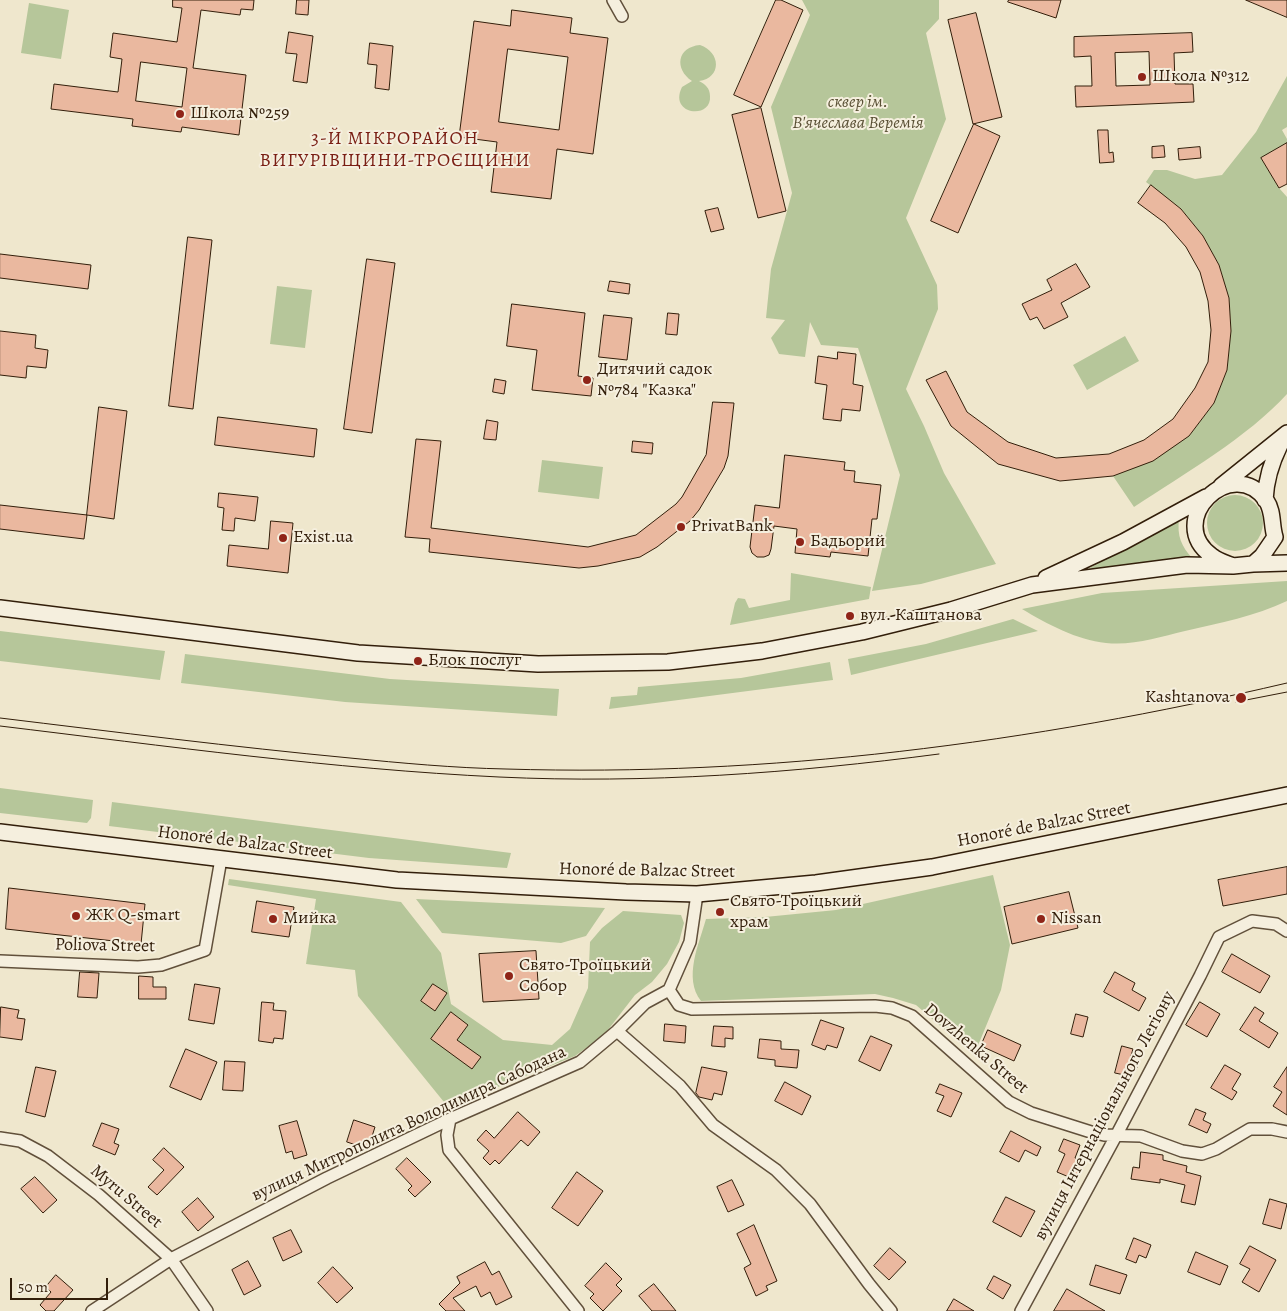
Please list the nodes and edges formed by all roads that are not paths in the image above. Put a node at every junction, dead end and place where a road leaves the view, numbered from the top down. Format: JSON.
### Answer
{"nodes":[{"id":1,"x":613,"y":0,"type":"edge"},
{"id":2,"x":622,"y":16,"type":"dead end"},
{"id":3,"x":1286,"y":434,"type":"edge"},
{"id":4,"x":1220,"y":487,"type":"junction"},
{"id":5,"x":1207,"y":496,"type":"junction"},
{"id":6,"x":1265,"y":500,"type":"junction"},
{"id":7,"x":1272,"y":514,"type":"junction"},
{"id":8,"x":1287,"y":529,"type":"edge"},
{"id":9,"x":1287,"y":563,"type":"edge"},
{"id":10,"x":1252,"y":564,"type":"junction"},
{"id":11,"x":1233,"y":566,"type":"junction"},
{"id":12,"x":1032,"y":584,"type":"junction"},
{"id":13,"x":0,"y":608,"type":"edge"},
{"id":14,"x":1287,"y":795,"type":"edge"},
{"id":15,"x":0,"y":832,"type":"edge"},
{"id":16,"x":221,"y":859,"type":"junction"},
{"id":17,"x":697,"y":894,"type":"junction"},
{"id":18,"x":1287,"y":931,"type":"edge"},
{"id":19,"x":0,"y":961,"type":"edge"},
{"id":20,"x":669,"y":990,"type":"junction"},
{"id":21,"x":617,"y":1031,"type":"junction"},
{"id":22,"x":450,"y":1119,"type":"junction"},
{"id":23,"x":1287,"y":1132,"type":"edge"},
{"id":24,"x":1117,"y":1134,"type":"junction"},
{"id":25,"x":0,"y":1138,"type":"edge"},
{"id":26,"x":171,"y":1258,"type":"junction"},
{"id":27,"x":92,"y":1311,"type":"edge"},
{"id":28,"x":207,"y":1311,"type":"edge"},
{"id":29,"x":578,"y":1311,"type":"edge"},
{"id":30,"x":891,"y":1311,"type":"edge"},
{"id":31,"x":1021,"y":1311,"type":"edge"}],
"edges":[{"from":1,"to":2,"type":"street"},
{"from":3,"to":4,"type":"street"},
{"from":3,"to":6,"type":"street"},
{"from":4,"to":5,"type":"street"},
{"from":4,"to":6,"type":"street"},
{"from":5,"to":11,"type":"street"},
{"from":5,"to":12,"type":"street"},
{"from":6,"to":7,"type":"street"},
{"from":7,"to":8,"type":"street"},
{"from":7,"to":10,"type":"street"},
{"from":9,"to":10,"type":"street"},
{"from":10,"to":11,"type":"street"},
{"from":11,"to":12,"type":"street"},
{"from":12,"to":13,"type":"street"},
{"from":14,"to":17,"type":"street","name":"Honoré de Balzac Street"},
{"from":15,"to":16,"type":"street","name":"Honoré de Balzac Street"},
{"from":16,"to":17,"type":"street","name":"Honoré de Balzac Street"},
{"from":16,"to":19,"type":"street","name":"Poliova Street"},
{"from":17,"to":20,"type":"street"},
{"from":18,"to":24,"type":"street","name":"вулиця Інтернаціонального Легіону"},
{"from":20,"to":21,"type":"street","name":"вулиця Митрополита Володимира Сабодана"},
{"from":20,"to":24,"type":"street","name":"Dovzhenka Street"},
{"from":21,"to":22,"type":"street","name":"вулиця Митрополита Володимира Сабодана"},
{"from":21,"to":30,"type":"street"},
{"from":22,"to":26,"type":"street","name":"вулиця Митрополита Володимира Сабодана"},
{"from":22,"to":29,"type":"street"},
{"from":23,"to":24,"type":"street","name":"Dovzhenka Street"},
{"from":24,"to":31,"type":"street","name":"вулиця Інтернаціонального Легіону"},
{"from":25,"to":26,"type":"street","name":"Myru Street"},
{"from":26,"to":27,"type":"street","name":"вулиця Митрополита Володимира Сабодана"},
{"from":26,"to":28,"type":"street","name":"Myru Street"}]}
